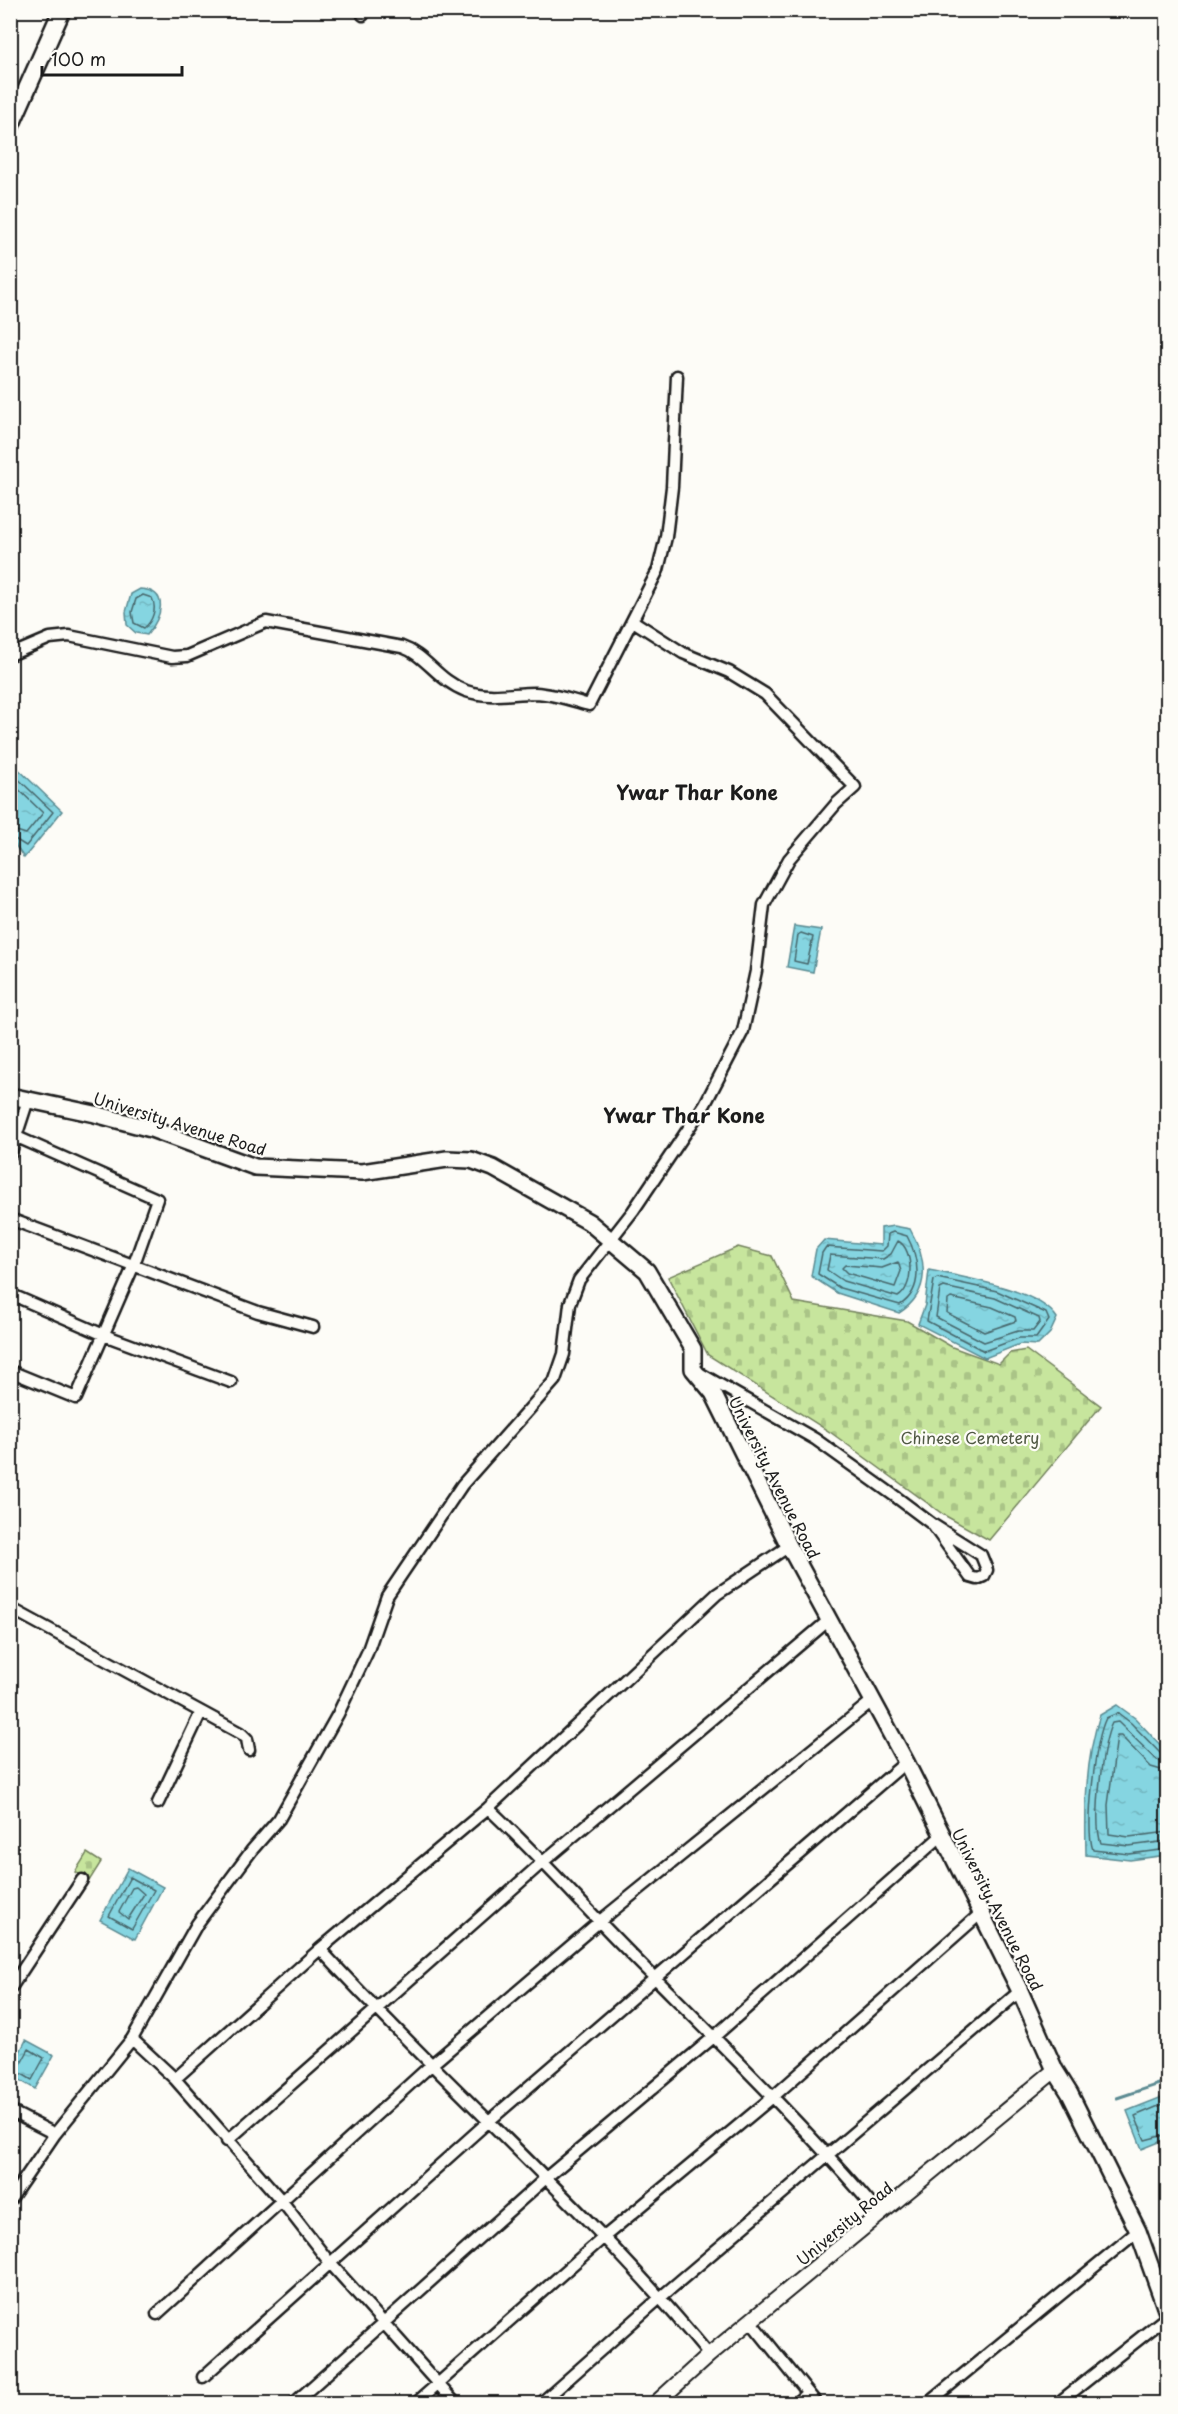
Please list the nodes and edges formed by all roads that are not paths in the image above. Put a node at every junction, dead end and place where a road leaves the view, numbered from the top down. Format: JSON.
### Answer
{"nodes":[{"id":1,"x":62,"y":10,"type":"edge"},
{"id":2,"x":10,"y":127,"type":"edge"},
{"id":3,"x":677,"y":376,"type":"dead end"},
{"id":4,"x":633,"y":621,"type":"junction"},
{"id":5,"x":10,"y":655,"type":"edge"},
{"id":6,"x":10,"y":1096,"type":"edge"},
{"id":7,"x":28,"y":1100,"type":"junction"},
{"id":8,"x":17,"y":1137,"type":"junction"},
{"id":9,"x":10,"y":1155,"type":"edge"},
{"id":10,"x":10,"y":1219,"type":"edge"},
{"id":11,"x":610,"y":1239,"type":"junction"},
{"id":12,"x":133,"y":1267,"type":"junction"},
{"id":13,"x":10,"y":1294,"type":"edge"},
{"id":14,"x":313,"y":1327,"type":"dead end"},
{"id":15,"x":104,"y":1335,"type":"junction"},
{"id":16,"x":693,"y":1369,"type":"junction"},
{"id":17,"x":10,"y":1371,"type":"edge"},
{"id":18,"x":231,"y":1382,"type":"dead end"},
{"id":19,"x":932,"y":1524,"type":"junction"},
{"id":20,"x":789,"y":1546,"type":"junction"},
{"id":21,"x":10,"y":1608,"type":"edge"},
{"id":22,"x":829,"y":1620,"type":"junction"},
{"id":23,"x":872,"y":1701,"type":"junction"},
{"id":24,"x":201,"y":1712,"type":"junction"},
{"id":25,"x":249,"y":1750,"type":"dead end"},
{"id":26,"x":906,"y":1762,"type":"junction"},
{"id":27,"x":158,"y":1803,"type":"dead end"},
{"id":28,"x":488,"y":1808,"type":"junction"},
{"id":29,"x":941,"y":1836,"type":"junction"},
{"id":30,"x":544,"y":1861,"type":"junction"},
{"id":31,"x":82,"y":1880,"type":"dead end"},
{"id":32,"x":980,"y":1914,"type":"junction"},
{"id":33,"x":600,"y":1921,"type":"junction"},
{"id":34,"x":320,"y":1949,"type":"junction"},
{"id":35,"x":656,"y":1979,"type":"junction"},
{"id":36,"x":10,"y":1989,"type":"edge"},
{"id":37,"x":1020,"y":1991,"type":"junction"},
{"id":38,"x":377,"y":2011,"type":"junction"},
{"id":39,"x":715,"y":2036,"type":"junction"},
{"id":40,"x":132,"y":2039,"type":"junction"},
{"id":41,"x":430,"y":2066,"type":"junction"},
{"id":42,"x":1055,"y":2070,"type":"junction"},
{"id":43,"x":175,"y":2079,"type":"junction"},
{"id":44,"x":774,"y":2096,"type":"junction"},
{"id":45,"x":10,"y":2111,"type":"edge"},
{"id":46,"x":489,"y":2121,"type":"junction"},
{"id":47,"x":55,"y":2134,"type":"junction"},
{"id":48,"x":228,"y":2141,"type":"junction"},
{"id":49,"x":828,"y":2154,"type":"junction"},
{"id":50,"x":547,"y":2177,"type":"junction"},
{"id":51,"x":10,"y":2199,"type":"edge"},
{"id":52,"x":281,"y":2200,"type":"junction"},
{"id":53,"x":880,"y":2215,"type":"junction"},
{"id":54,"x":1138,"y":2231,"type":"junction"},
{"id":55,"x":604,"y":2237,"type":"junction"},
{"id":56,"x":330,"y":2263,"type":"junction"},
{"id":57,"x":661,"y":2297,"type":"junction"},
{"id":58,"x":157,"y":2314,"type":"dead end"},
{"id":59,"x":1167,"y":2316,"type":"edge"},
{"id":60,"x":383,"y":2322,"type":"junction"},
{"id":61,"x":751,"y":2322,"type":"junction"},
{"id":62,"x":709,"y":2355,"type":"junction"},
{"id":63,"x":203,"y":2377,"type":"dead end"},
{"id":64,"x":437,"y":2384,"type":"junction"},
{"id":65,"x":807,"y":2393,"type":"junction"},
{"id":66,"x":293,"y":2403,"type":"edge"},
{"id":67,"x":415,"y":2403,"type":"edge"},
{"id":68,"x":456,"y":2403,"type":"edge"},
{"id":69,"x":540,"y":2403,"type":"edge"},
{"id":70,"x":655,"y":2403,"type":"edge"},
{"id":71,"x":795,"y":2403,"type":"edge"},
{"id":72,"x":817,"y":2403,"type":"edge"},
{"id":73,"x":927,"y":2403,"type":"edge"},
{"id":74,"x":1057,"y":2403,"type":"edge"}],
"edges":[{"from":1,"to":2,"type":"main road"},
{"from":3,"to":4,"type":"street"},
{"from":4,"to":5,"type":"street"},
{"from":4,"to":11,"type":"street"},
{"from":6,"to":7,"type":"main road","name":"University Avenue Road"},
{"from":7,"to":8,"type":"street"},
{"from":7,"to":11,"type":"main road","name":"University Avenue Road"},
{"from":8,"to":9,"type":"street"},
{"from":8,"to":12,"type":"street"},
{"from":10,"to":12,"type":"street"},
{"from":11,"to":16,"type":"main road","name":"University Avenue Road"},
{"from":11,"to":40,"type":"street"},
{"from":12,"to":14,"type":"street"},
{"from":12,"to":15,"type":"street"},
{"from":13,"to":15,"type":"street"},
{"from":15,"to":17,"type":"street"},
{"from":15,"to":18,"type":"street"},
{"from":16,"to":19,"type":"street"},
{"from":16,"to":20,"type":"main road","name":"University Avenue Road"},
{"from":19,"to":19,"type":"street"},
{"from":20,"to":22,"type":"main road","name":"University Avenue Road"},
{"from":20,"to":28,"type":"street"},
{"from":21,"to":24,"type":"street"},
{"from":22,"to":23,"type":"main road","name":"University Avenue Road"},
{"from":22,"to":30,"type":"street"},
{"from":23,"to":26,"type":"main road","name":"University Avenue Road"},
{"from":23,"to":33,"type":"street"},
{"from":24,"to":25,"type":"street"},
{"from":24,"to":27,"type":"street"},
{"from":26,"to":29,"type":"main road","name":"University Avenue Road"},
{"from":26,"to":35,"type":"street"},
{"from":28,"to":30,"type":"street"},
{"from":28,"to":34,"type":"street"},
{"from":29,"to":32,"type":"main road","name":"University Avenue Road"},
{"from":29,"to":39,"type":"street"},
{"from":30,"to":33,"type":"street"},
{"from":30,"to":38,"type":"street"},
{"from":31,"to":36,"type":"street"},
{"from":32,"to":37,"type":"main road","name":"University Avenue Road"},
{"from":32,"to":44,"type":"street"},
{"from":33,"to":35,"type":"street"},
{"from":33,"to":41,"type":"street"},
{"from":34,"to":38,"type":"street"},
{"from":34,"to":43,"type":"street"},
{"from":35,"to":39,"type":"street"},
{"from":35,"to":46,"type":"street"},
{"from":37,"to":42,"type":"main road","name":"University Avenue Road"},
{"from":37,"to":49,"type":"street"},
{"from":38,"to":41,"type":"street"},
{"from":38,"to":48,"type":"street"},
{"from":39,"to":44,"type":"street"},
{"from":39,"to":50,"type":"street"},
{"from":40,"to":43,"type":"street"},
{"from":40,"to":47,"type":"street"},
{"from":41,"to":46,"type":"street"},
{"from":41,"to":52,"type":"street"},
{"from":42,"to":53,"type":"street","name":"University Road"},
{"from":42,"to":54,"type":"main road","name":"University Avenue Road"},
{"from":43,"to":48,"type":"street"},
{"from":44,"to":49,"type":"street"},
{"from":44,"to":55,"type":"street"},
{"from":45,"to":47,"type":"street"},
{"from":46,"to":50,"type":"street"},
{"from":46,"to":56,"type":"street"},
{"from":47,"to":51,"type":"street"},
{"from":48,"to":52,"type":"street"},
{"from":49,"to":53,"type":"street"},
{"from":49,"to":57,"type":"street"},
{"from":50,"to":55,"type":"street"},
{"from":50,"to":60,"type":"street"},
{"from":52,"to":56,"type":"street"},
{"from":52,"to":58,"type":"street"},
{"from":53,"to":61,"type":"street","name":"University Road"},
{"from":54,"to":59,"type":"main road","name":"University Avenue Road"},
{"from":54,"to":73,"type":"street"},
{"from":55,"to":57,"type":"street"},
{"from":55,"to":64,"type":"street"},
{"from":56,"to":60,"type":"street"},
{"from":56,"to":63,"type":"street"},
{"from":57,"to":62,"type":"street"},
{"from":57,"to":69,"type":"street"},
{"from":59,"to":74,"type":"street"},
{"from":60,"to":64,"type":"street"},
{"from":60,"to":66,"type":"street"},
{"from":61,"to":62,"type":"street","name":"University Road"},
{"from":61,"to":65,"type":"street"},
{"from":62,"to":70,"type":"street","name":"University Road"},
{"from":64,"to":67,"type":"street"},
{"from":64,"to":68,"type":"street"},
{"from":65,"to":71,"type":"street"},
{"from":65,"to":72,"type":"street"}]}
